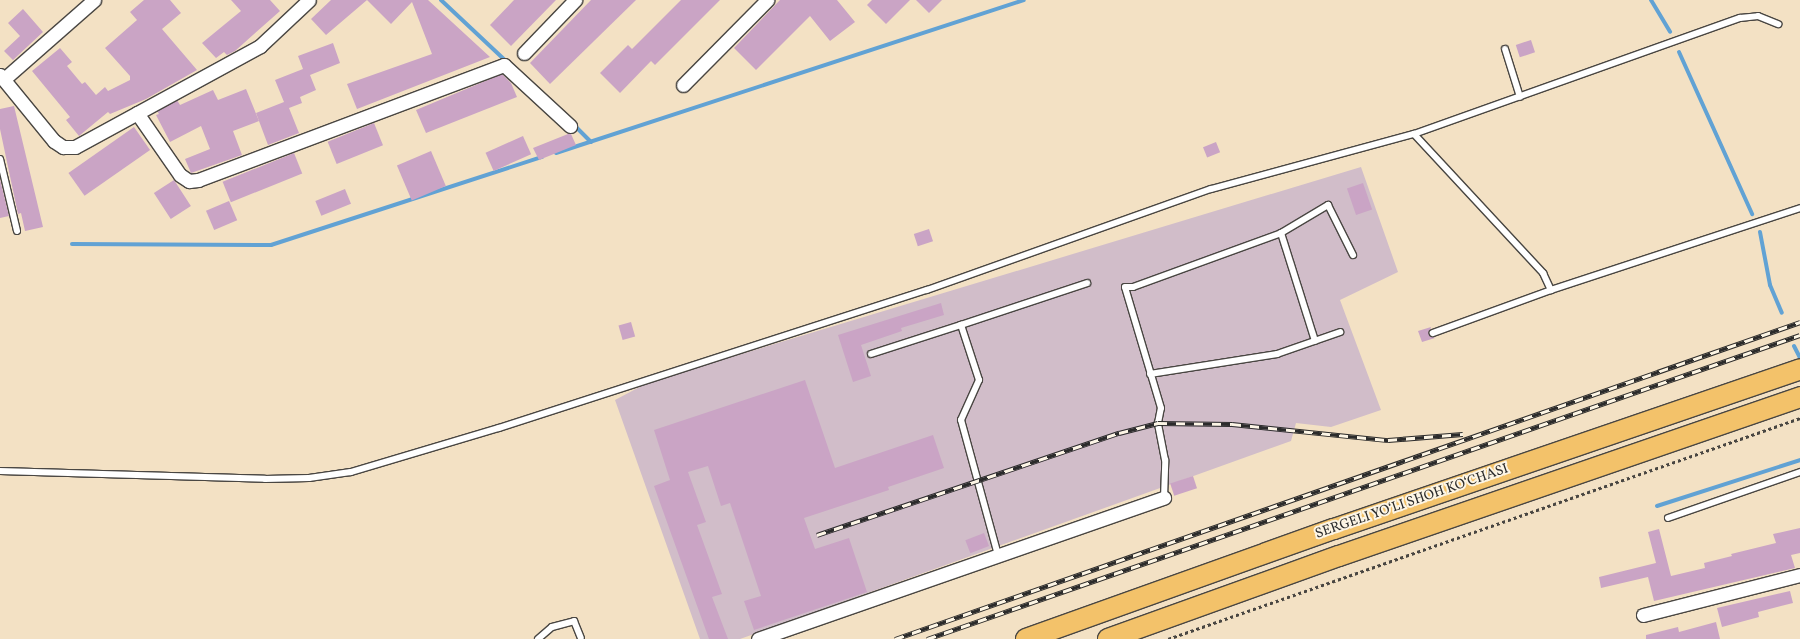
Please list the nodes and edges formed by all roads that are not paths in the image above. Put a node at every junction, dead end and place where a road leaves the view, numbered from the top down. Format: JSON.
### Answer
{"nodes":[{"id":1,"x":94,"y":0,"type":"edge"},
{"id":2,"x":309,"y":0,"type":"edge"},
{"id":3,"x":575,"y":0,"type":"edge"},
{"id":4,"x":767,"y":0,"type":"edge"},
{"id":5,"x":1778,"y":24,"type":"dead end"},
{"id":6,"x":1506,"y":49,"type":"dead end"},
{"id":7,"x":524,"y":53,"type":"dead end"},
{"id":8,"x":2,"y":77,"type":"edge"},
{"id":9,"x":683,"y":85,"type":"dead end"},
{"id":10,"x":1520,"y":97,"type":"junction"},
{"id":11,"x":137,"y":113,"type":"junction"},
{"id":12,"x":570,"y":126,"type":"dead end"},
{"id":13,"x":1414,"y":134,"type":"junction"},
{"id":14,"x":0,"y":159,"type":"edge"},
{"id":15,"x":1800,"y":208,"type":"edge"},
{"id":16,"x":17,"y":231,"type":"dead end"},
{"id":17,"x":1281,"y":233,"type":"junction"},
{"id":18,"x":1353,"y":255,"type":"dead end"},
{"id":19,"x":1087,"y":283,"type":"dead end"},
{"id":20,"x":1551,"y":290,"type":"junction"},
{"id":21,"x":961,"y":325,"type":"junction"},
{"id":22,"x":1340,"y":332,"type":"dead end"},
{"id":23,"x":1433,"y":333,"type":"dead end"},
{"id":24,"x":1315,"y":341,"type":"junction"},
{"id":25,"x":871,"y":354,"type":"dead end"},
{"id":26,"x":1800,"y":369,"type":"edge"},
{"id":27,"x":1150,"y":374,"type":"junction"},
{"id":28,"x":1800,"y":397,"type":"edge"},
{"id":29,"x":0,"y":471,"type":"edge"},
{"id":30,"x":1800,"y":472,"type":"edge"},
{"id":31,"x":1164,"y":498,"type":"joint"},
{"id":32,"x":1668,"y":518,"type":"dead end"},
{"id":33,"x":998,"y":555,"type":"junction"},
{"id":34,"x":1800,"y":575,"type":"edge"},
{"id":35,"x":1643,"y":615,"type":"dead end"},
{"id":36,"x":581,"y":638,"type":"edge"},
{"id":37,"x":538,"y":639,"type":"edge"},
{"id":38,"x":758,"y":639,"type":"edge"},
{"id":39,"x":1026,"y":639,"type":"edge"},
{"id":40,"x":1108,"y":639,"type":"edge"}],
"edges":[{"from":1,"to":8,"type":"street"},
{"from":2,"to":11,"type":"street"},
{"from":3,"to":7,"type":"street"},
{"from":4,"to":9,"type":"street"},
{"from":5,"to":10,"type":"lane"},
{"from":6,"to":10,"type":"lane"},
{"from":8,"to":11,"type":"street"},
{"from":10,"to":13,"type":"lane"},
{"from":11,"to":12,"type":"street"},
{"from":13,"to":20,"type":"lane"},
{"from":13,"to":29,"type":"lane"},
{"from":14,"to":16,"type":"lane"},
{"from":15,"to":20,"type":"lane"},
{"from":17,"to":18,"type":"lane"},
{"from":17,"to":24,"type":"lane"},
{"from":17,"to":27,"type":"lane"},
{"from":19,"to":21,"type":"lane"},
{"from":20,"to":23,"type":"lane"},
{"from":21,"to":25,"type":"lane"},
{"from":21,"to":33,"type":"lane"},
{"from":22,"to":24,"type":"lane"},
{"from":24,"to":27,"type":"lane"},
{"from":26,"to":39,"type":"main road","name":"SERGELI YO‘LI SHOH KO‘CHASI"},
{"from":27,"to":31,"type":"lane"},
{"from":28,"to":40,"type":"main road","name":"SERGELI YO‘LI SHOH KO‘CHASI"},
{"from":30,"to":32,"type":"lane"},
{"from":31,"to":33,"type":"street"},
{"from":33,"to":38,"type":"street"},
{"from":34,"to":35,"type":"street"},
{"from":36,"to":37,"type":"lane"}]}
